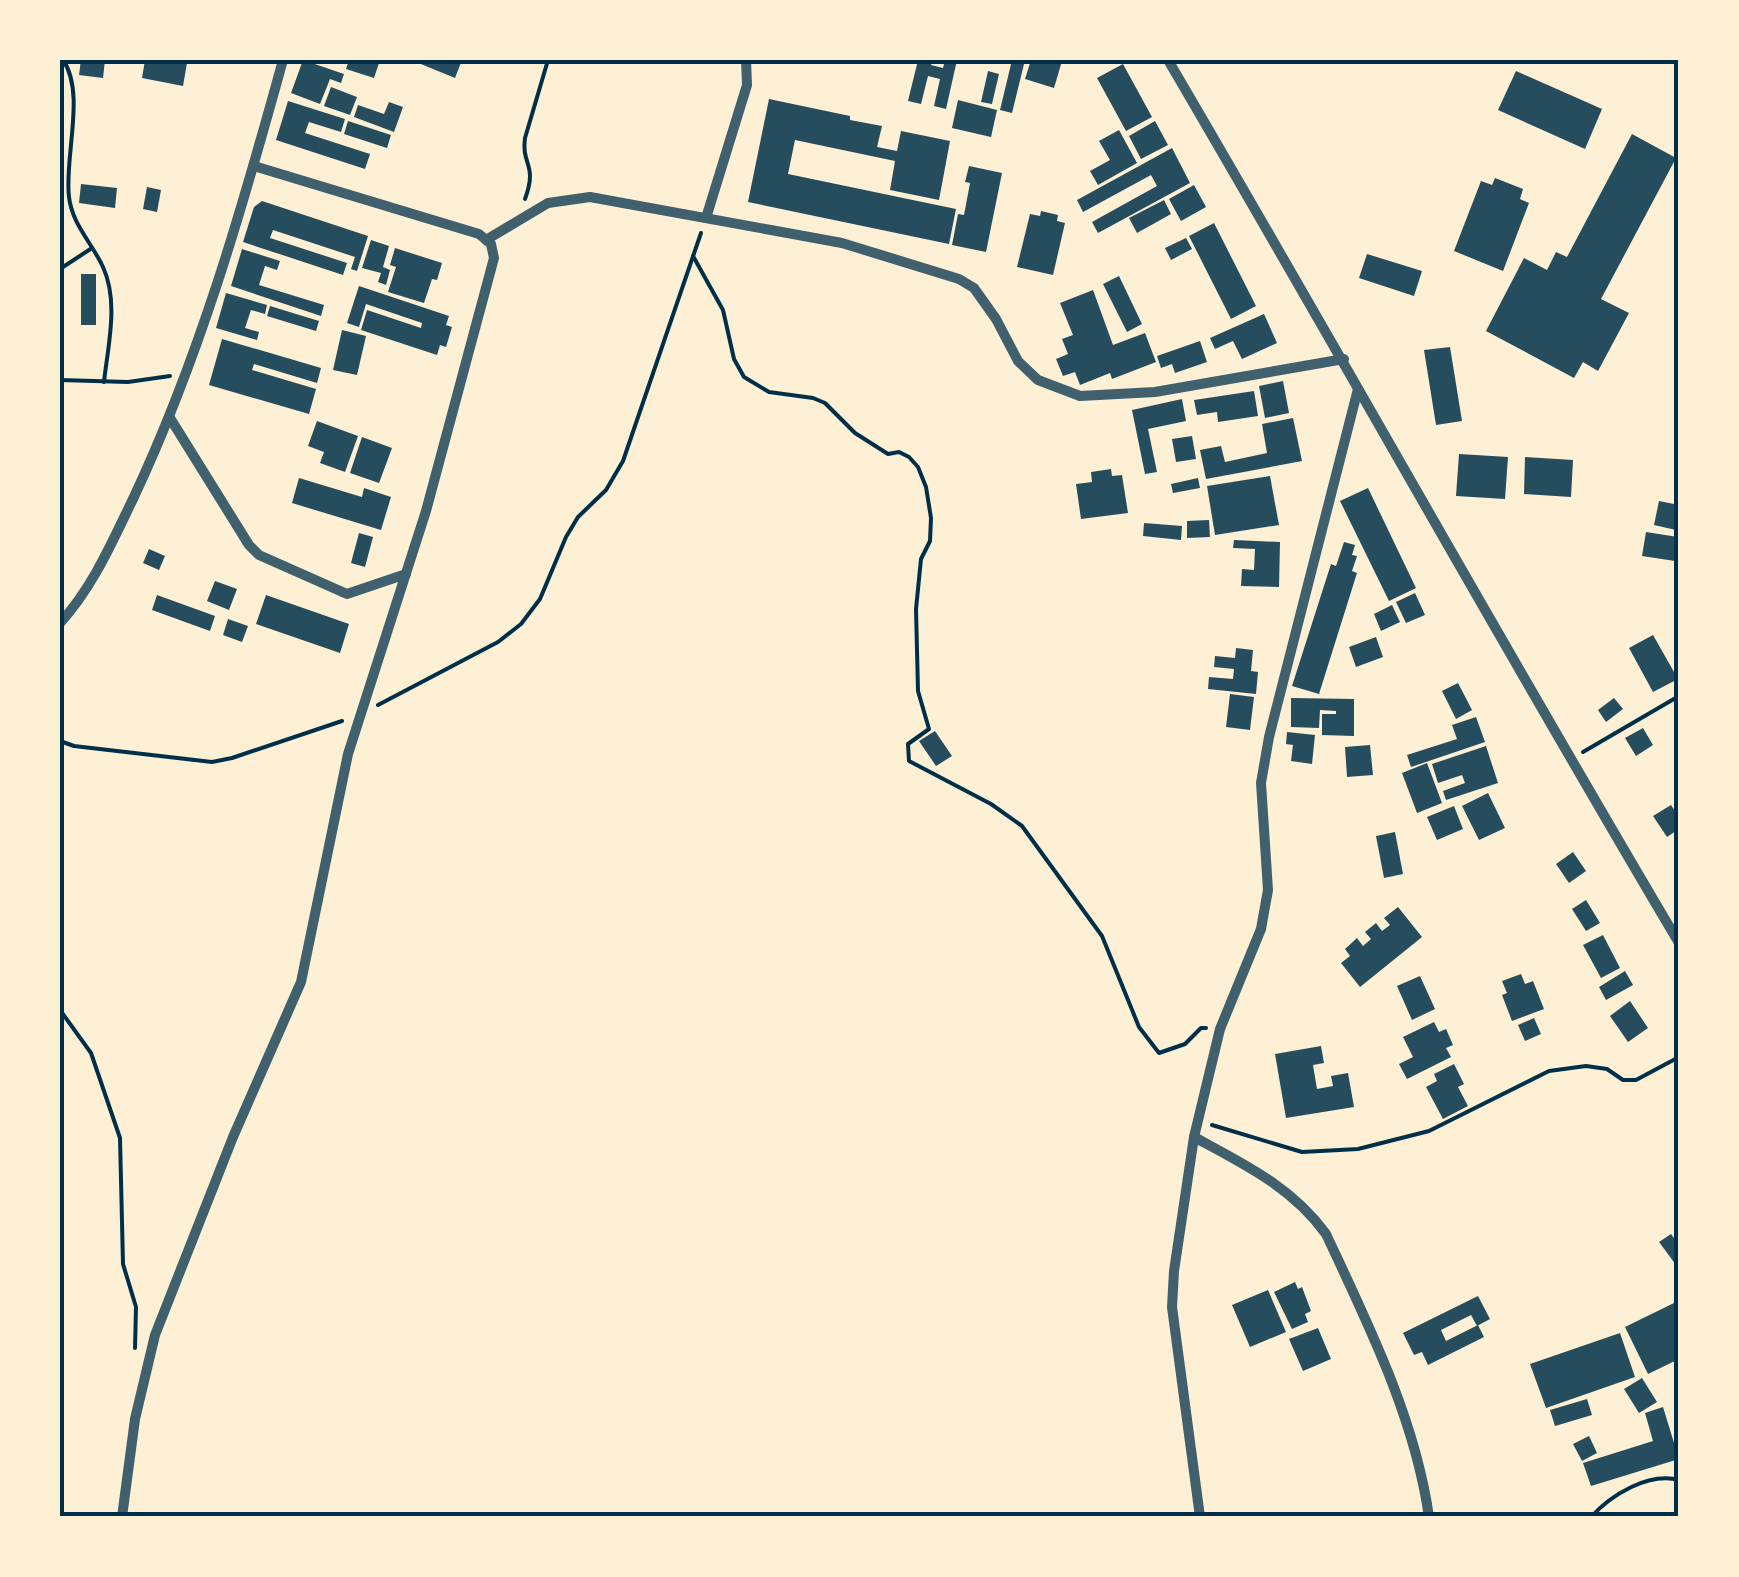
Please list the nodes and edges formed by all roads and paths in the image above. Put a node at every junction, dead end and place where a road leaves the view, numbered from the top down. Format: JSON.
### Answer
{"nodes":[{"id":1,"x":63,"y":60,"type":"edge"},
{"id":2,"x":283,"y":60,"type":"edge"},
{"id":3,"x":548,"y":60,"type":"edge"},
{"id":4,"x":746,"y":60,"type":"edge"},
{"id":5,"x":1168,"y":60,"type":"edge"},
{"id":6,"x":254,"y":166,"type":"junction"},
{"id":7,"x":706,"y":218,"type":"junction"},
{"id":8,"x":517,"y":221,"type":"junction"},
{"id":9,"x":486,"y":240,"type":"junction"},
{"id":10,"x":92,"y":248,"type":"junction"},
{"id":11,"x":693,"y":256,"type":"junction"},
{"id":12,"x":60,"y":269,"type":"edge"},
{"id":13,"x":1344,"y":359,"type":"junction"},
{"id":14,"x":187,"y":374,"type":"junction"},
{"id":15,"x":60,"y":380,"type":"edge"},
{"id":16,"x":104,"y":382,"type":"junction"},
{"id":17,"x":1358,"y":388,"type":"junction"},
{"id":18,"x":170,"y":418,"type":"junction"},
{"id":19,"x":406,"y":574,"type":"junction"},
{"id":20,"x":60,"y":623,"type":"edge"},
{"id":21,"x":1679,"y":696,"type":"edge"},
{"id":22,"x":361,"y":714,"type":"junction"},
{"id":23,"x":60,"y":741,"type":"edge"},
{"id":24,"x":1570,"y":760,"type":"junction"},
{"id":25,"x":1679,"y":943,"type":"edge"},
{"id":26,"x":60,"y":1010,"type":"edge"},
{"id":27,"x":1220,"y":1030,"type":"junction"},
{"id":28,"x":1679,"y":1057,"type":"edge"},
{"id":29,"x":1198,"y":1120,"type":"junction"},
{"id":30,"x":1194,"y":1136,"type":"junction"},
{"id":31,"x":144,"y":1384,"type":"junction"},
{"id":32,"x":1679,"y":1480,"type":"edge"},
{"id":33,"x":122,"y":1517,"type":"edge"},
{"id":34,"x":1200,"y":1517,"type":"edge"},
{"id":35,"x":1430,"y":1517,"type":"edge"},
{"id":36,"x":1591,"y":1517,"type":"edge"}],
"edges":[{"from":1,"to":10,"type":"path"},
{"from":2,"to":6,"type":"street"},
{"from":3,"to":8,"type":"path"},
{"from":4,"to":7,"type":"street"},
{"from":5,"to":13,"type":"street"},
{"from":6,"to":9,"type":"street"},
{"from":6,"to":14,"type":"street"},
{"from":7,"to":8,"type":"street"},
{"from":7,"to":11,"type":"path"},
{"from":7,"to":13,"type":"street"},
{"from":8,"to":9,"type":"street"},
{"from":9,"to":19,"type":"street"},
{"from":10,"to":12,"type":"path"},
{"from":10,"to":16,"type":"path"},
{"from":11,"to":22,"type":"path"},
{"from":11,"to":27,"type":"path"},
{"from":13,"to":17,"type":"street"},
{"from":14,"to":16,"type":"path"},
{"from":14,"to":18,"type":"street"},
{"from":15,"to":16,"type":"path"},
{"from":17,"to":24,"type":"street"},
{"from":17,"to":27,"type":"street"},
{"from":18,"to":19,"type":"street"},
{"from":18,"to":20,"type":"street"},
{"from":19,"to":22,"type":"street"},
{"from":21,"to":24,"type":"path"},
{"from":22,"to":23,"type":"path"},
{"from":22,"to":31,"type":"street"},
{"from":24,"to":25,"type":"street"},
{"from":26,"to":31,"type":"path"},
{"from":27,"to":29,"type":"street"},
{"from":28,"to":29,"type":"path"},
{"from":29,"to":30,"type":"street"},
{"from":30,"to":34,"type":"street"},
{"from":30,"to":35,"type":"street"},
{"from":31,"to":33,"type":"street"},
{"from":32,"to":36,"type":"path"}]}
